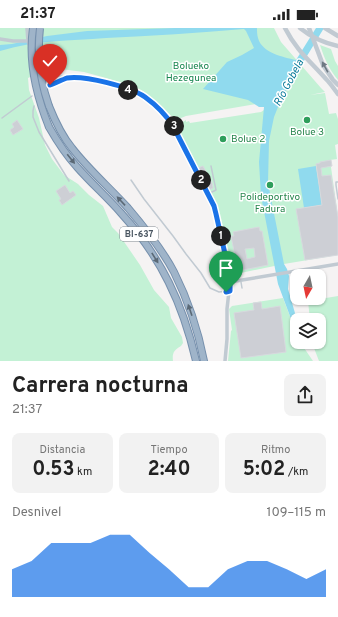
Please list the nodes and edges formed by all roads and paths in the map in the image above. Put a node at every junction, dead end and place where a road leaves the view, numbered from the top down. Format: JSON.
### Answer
{"nodes":[{"id":1,"x":33,"y":28,"type":"edge"},
{"id":2,"x":40,"y":28,"type":"edge"},
{"id":3,"x":285,"y":28,"type":"edge"},
{"id":4,"x":300,"y":28,"type":"edge"},
{"id":5,"x":325,"y":28,"type":"edge"},
{"id":6,"x":310,"y":29,"type":"edge"},
{"id":7,"x":27,"y":30,"type":"edge"},
{"id":8,"x":338,"y":36,"type":"edge"},
{"id":9,"x":0,"y":39,"type":"edge"},
{"id":10,"x":28,"y":41,"type":"junction"},
{"id":11,"x":338,"y":46,"type":"edge"},
{"id":12,"x":67,"y":78,"type":"junction"},
{"id":13,"x":50,"y":85,"type":"dead end"},
{"id":14,"x":338,"y":86,"type":"edge"},
{"id":15,"x":338,"y":94,"type":"edge"},
{"id":16,"x":32,"y":96,"type":"dead end"},
{"id":17,"x":34,"y":106,"type":"dead end"},
{"id":18,"x":2,"y":118,"type":"dead end"},
{"id":19,"x":211,"y":166,"type":"dead end"},
{"id":20,"x":131,"y":180,"type":"dead end"},
{"id":21,"x":69,"y":181,"type":"dead end"},
{"id":22,"x":338,"y":182,"type":"edge"},
{"id":23,"x":208,"y":194,"type":"junction"},
{"id":24,"x":338,"y":199,"type":"edge"},
{"id":25,"x":338,"y":264,"type":"edge"},
{"id":26,"x":310,"y":269,"type":"edge"},
{"id":27,"x":290,"y":273,"type":"edge"},
{"id":28,"x":241,"y":280,"type":"junction"},
{"id":29,"x":230,"y":282,"type":"junction"},
{"id":30,"x":242,"y":288,"type":"dead end"},
{"id":31,"x":230,"y":291,"type":"junction"},
{"id":32,"x":196,"y":361,"type":"edge"},
{"id":33,"x":204,"y":361,"type":"edge"},
{"id":34,"x":225,"y":361,"type":"edge"}],
"edges":[{"from":1,"to":32,"type":"highway","number":"BI-637","one_way":true,"bridge":true},
{"from":33,"to":2,"type":"highway","number":"BI-637","one_way":true,"bridge":true},
{"from":3,"to":15,"type":"street"},
{"from":4,"to":11,"type":"street","bridge":true},
{"from":5,"to":8,"type":"street"},
{"from":14,"to":6,"type":"street","one_way":true,"bridge":true},
{"from":7,"to":10,"type":"street"},
{"from":9,"to":10,"type":"street"},
{"from":10,"to":12,"type":"street"},
{"from":12,"to":13,"type":"lane"},
{"from":12,"to":23,"type":"street"},
{"from":16,"to":18,"type":"lane"},
{"from":17,"to":21,"type":"lane"},
{"from":19,"to":23,"type":"lane"},
{"from":20,"to":31,"type":"lane"},
{"from":22,"to":24,"type":"lane"},
{"from":23,"to":29,"type":"street"},
{"from":25,"to":26,"type":"street"},
{"from":27,"to":28,"type":"street"},
{"from":28,"to":29,"type":"street"},
{"from":28,"to":30,"type":"lane"},
{"from":29,"to":31,"type":"street"},
{"from":31,"to":34,"type":"street"}]}
